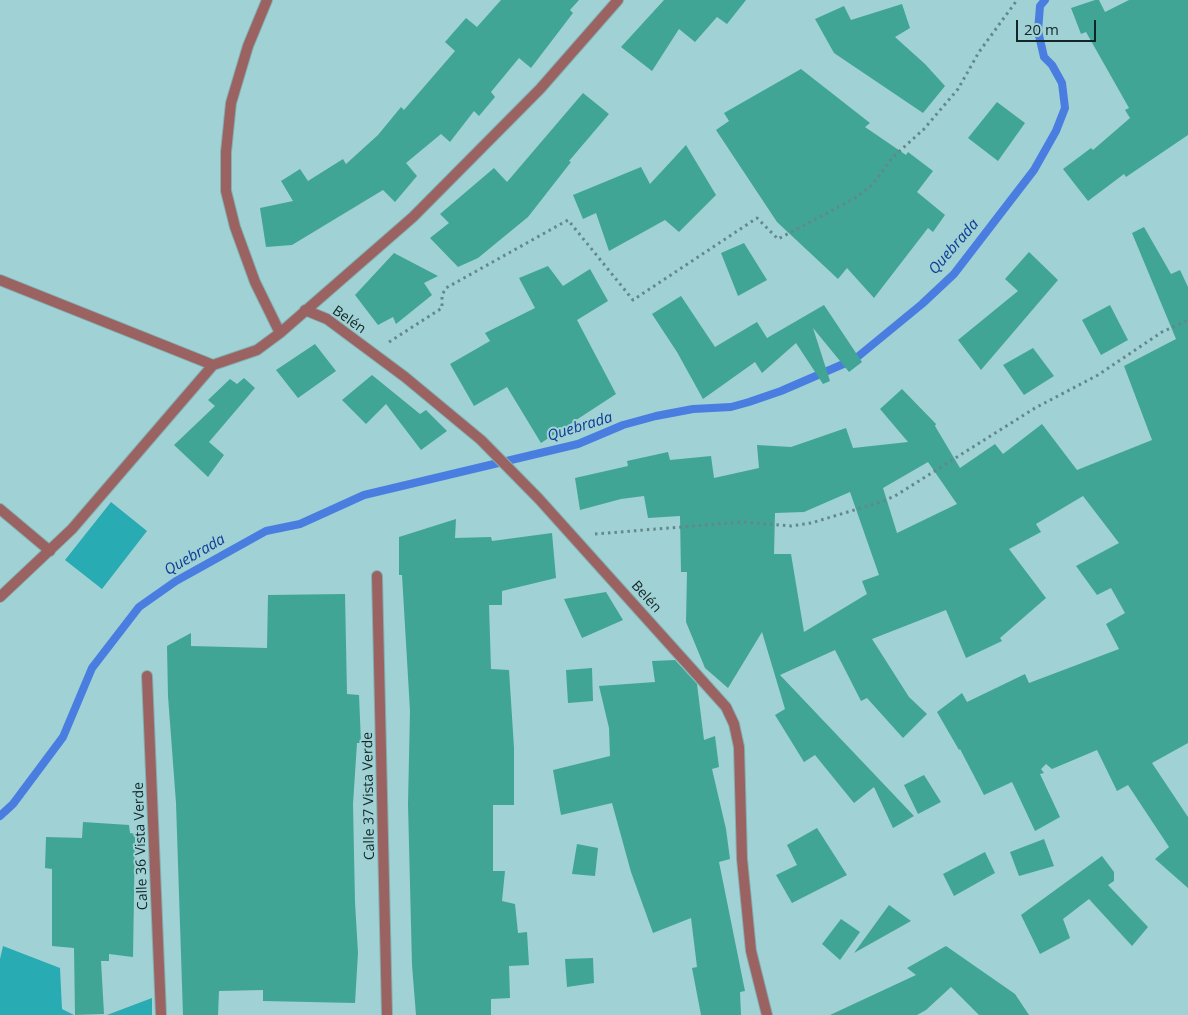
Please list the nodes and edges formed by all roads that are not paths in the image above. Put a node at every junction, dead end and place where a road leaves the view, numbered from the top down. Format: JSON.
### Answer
{"nodes":[{"id":1,"x":267,"y":0,"type":"edge"},
{"id":2,"x":618,"y":0,"type":"edge"},
{"id":3,"x":0,"y":280,"type":"edge"},
{"id":4,"x":305,"y":310,"type":"junction"},
{"id":5,"x":280,"y":333,"type":"junction"},
{"id":6,"x":213,"y":365,"type":"junction"},
{"id":7,"x":0,"y":509,"type":"edge"},
{"id":8,"x":50,"y":551,"type":"junction"},
{"id":9,"x":378,"y":576,"type":"dead end"},
{"id":10,"x":0,"y":597,"type":"edge"},
{"id":11,"x":147,"y":676,"type":"dead end"},
{"id":12,"x":161,"y":1015,"type":"edge"},
{"id":13,"x":388,"y":1015,"type":"edge"},
{"id":14,"x":767,"y":1015,"type":"edge"}],
"edges":[{"from":1,"to":5,"type":"street"},
{"from":2,"to":4,"type":"street"},
{"from":3,"to":6,"type":"street"},
{"from":4,"to":5,"type":"street"},
{"from":4,"to":14,"type":"street","name":"Belén"},
{"from":5,"to":6,"type":"street"},
{"from":6,"to":8,"type":"street"},
{"from":7,"to":8,"type":"street"},
{"from":8,"to":10,"type":"street"},
{"from":9,"to":13,"type":"street","name":"Calle 37 Vista Verde"},
{"from":11,"to":12,"type":"street","name":"Calle 36 Vista Verde"}]}
